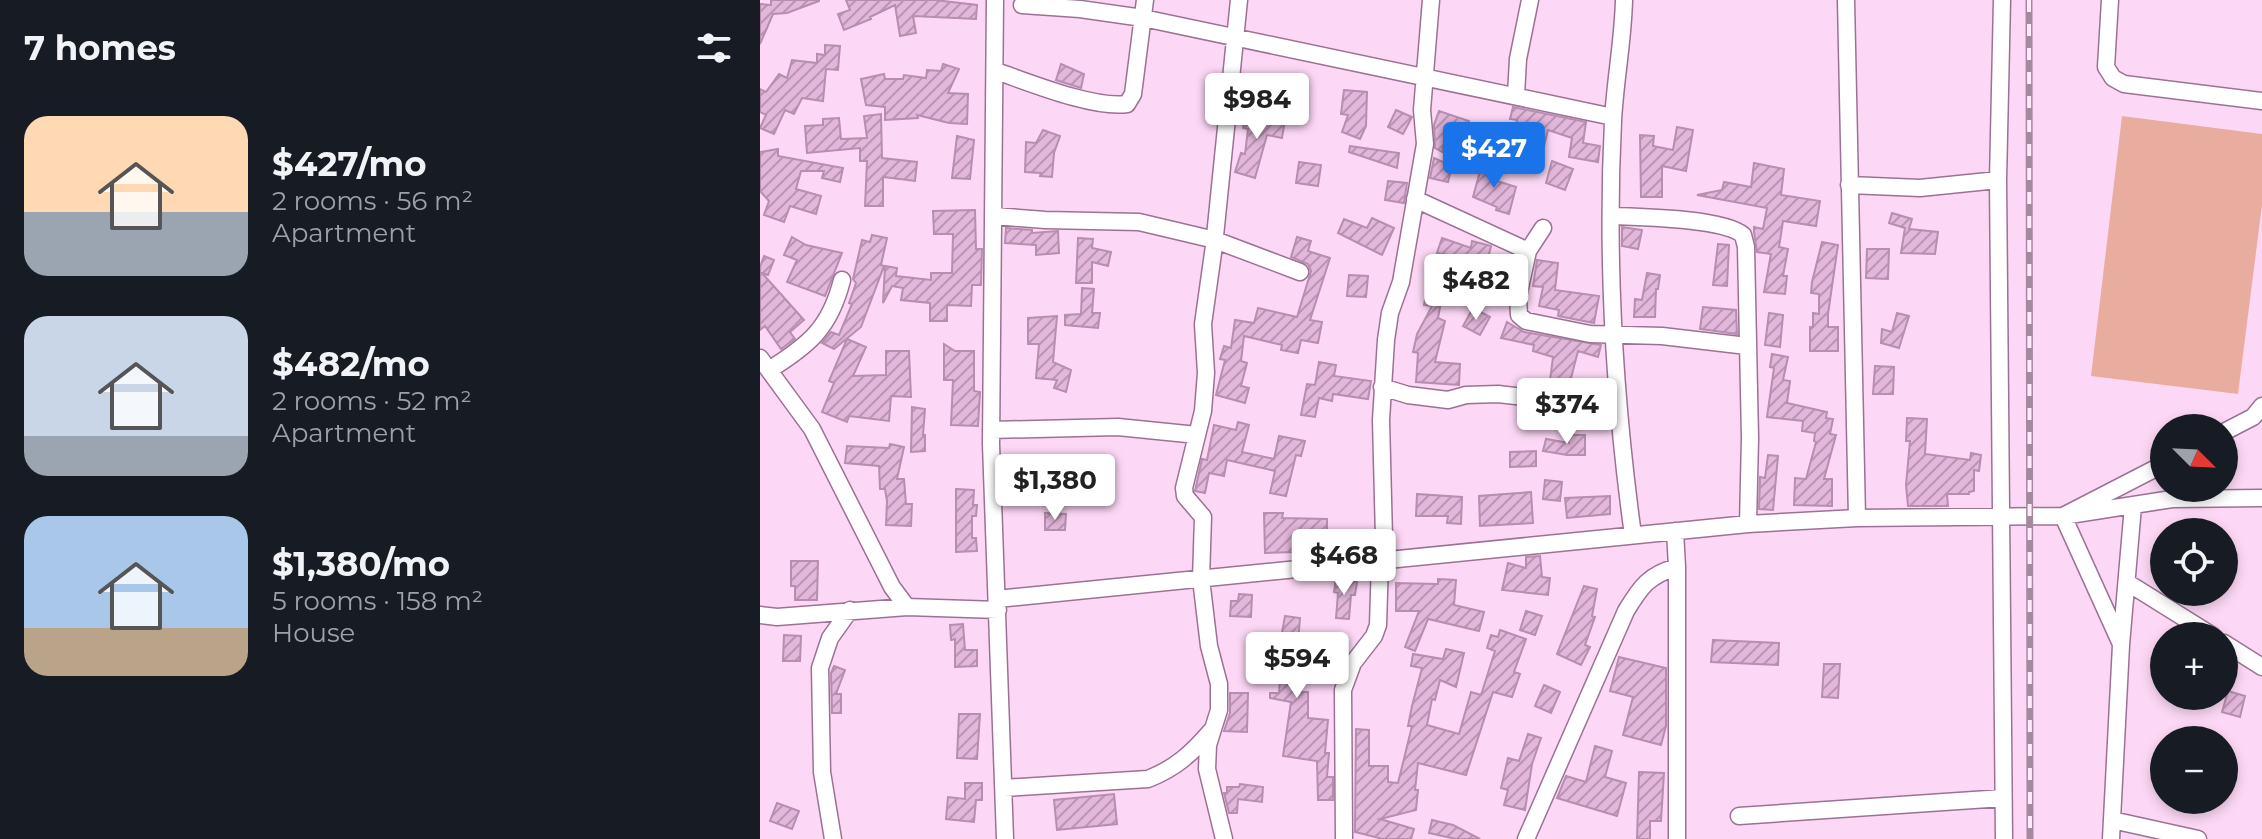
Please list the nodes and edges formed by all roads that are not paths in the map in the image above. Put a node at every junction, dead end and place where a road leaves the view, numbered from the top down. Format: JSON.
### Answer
{"nodes":[{"id":1,"x":995,"y":0,"type":"edge"},
{"id":2,"x":1145,"y":0,"type":"edge"},
{"id":3,"x":1239,"y":0,"type":"edge"},
{"id":4,"x":1431,"y":0,"type":"edge"},
{"id":5,"x":1530,"y":0,"type":"edge"},
{"id":6,"x":1624,"y":0,"type":"edge"},
{"id":7,"x":1846,"y":0,"type":"edge"},
{"id":8,"x":2002,"y":0,"type":"edge"},
{"id":9,"x":2110,"y":0,"type":"edge"},
{"id":10,"x":1024,"y":2,"type":"edge"},
{"id":11,"x":1143,"y":18,"type":"junction"},
{"id":12,"x":995,"y":31,"type":"junction"},
{"id":13,"x":1235,"y":38,"type":"junction"},
{"id":14,"x":996,"y":71,"type":"junction"},
{"id":15,"x":1423,"y":77,"type":"junction"},
{"id":16,"x":1516,"y":95,"type":"junction"},
{"id":17,"x":2262,"y":101,"type":"edge"},
{"id":18,"x":1613,"y":117,"type":"junction"},
{"id":19,"x":1998,"y":180,"type":"junction"},
{"id":20,"x":1849,"y":185,"type":"junction"},
{"id":21,"x":1415,"y":199,"type":"junction"},
{"id":22,"x":994,"y":216,"type":"junction"},
{"id":23,"x":1611,"y":216,"type":"junction"},
{"id":24,"x":1543,"y":228,"type":"dead end"},
{"id":25,"x":1215,"y":240,"type":"junction"},
{"id":26,"x":1528,"y":251,"type":"junction"},
{"id":27,"x":1300,"y":272,"type":"dead end"},
{"id":28,"x":842,"y":280,"type":"dead end"},
{"id":29,"x":1612,"y":336,"type":"junction"},
{"id":30,"x":1747,"y":346,"type":"junction"},
{"id":31,"x":764,"y":364,"type":"edge"},
{"id":32,"x":1382,"y":387,"type":"junction"},
{"id":33,"x":1532,"y":398,"type":"dead end"},
{"id":34,"x":2262,"y":406,"type":"edge"},
{"id":35,"x":2238,"y":425,"type":"edge"},
{"id":36,"x":991,"y":430,"type":"junction"},
{"id":37,"x":1197,"y":435,"type":"junction"},
{"id":38,"x":2150,"y":471,"type":"edge"},
{"id":39,"x":2262,"y":498,"type":"edge"},
{"id":40,"x":2133,"y":506,"type":"junction"},
{"id":41,"x":2063,"y":516,"type":"junction"},
{"id":42,"x":1857,"y":518,"type":"junction"},
{"id":43,"x":2000,"y":519,"type":"junction"},
{"id":44,"x":1748,"y":524,"type":"junction"},
{"id":45,"x":1675,"y":531,"type":"junction"},
{"id":46,"x":1633,"y":535,"type":"junction"},
{"id":47,"x":1380,"y":561,"type":"junction"},
{"id":48,"x":1677,"y":567,"type":"junction"},
{"id":49,"x":1201,"y":579,"type":"junction"},
{"id":50,"x":2128,"y":583,"type":"junction"},
{"id":51,"x":997,"y":604,"type":"junction"},
{"id":52,"x":907,"y":607,"type":"junction"},
{"id":53,"x":850,"y":610,"type":"junction"},
{"id":54,"x":760,"y":615,"type":"edge"},
{"id":55,"x":2191,"y":622,"type":"edge"},
{"id":56,"x":2121,"y":645,"type":"junction"},
{"id":57,"x":2238,"y":652,"type":"edge"},
{"id":58,"x":2262,"y":667,"type":"edge"},
{"id":59,"x":1212,"y":730,"type":"junction"},
{"id":60,"x":1004,"y":788,"type":"junction"},
{"id":61,"x":2003,"y":798,"type":"junction"},
{"id":62,"x":1739,"y":816,"type":"dead end"},
{"id":63,"x":2112,"y":820,"type":"junction"},
{"id":64,"x":833,"y":839,"type":"edge"},
{"id":65,"x":1005,"y":839,"type":"edge"},
{"id":66,"x":1224,"y":839,"type":"edge"},
{"id":67,"x":1344,"y":839,"type":"edge"},
{"id":68,"x":1526,"y":839,"type":"edge"},
{"id":69,"x":1677,"y":839,"type":"edge"},
{"id":70,"x":2004,"y":839,"type":"edge"},
{"id":71,"x":2111,"y":839,"type":"edge"},
{"id":72,"x":2198,"y":839,"type":"edge"}],
"edges":[{"from":1,"to":12,"type":"street"},
{"from":2,"to":11,"type":"street"},
{"from":3,"to":13,"type":"street"},
{"from":4,"to":15,"type":"street"},
{"from":5,"to":16,"type":"street"},
{"from":6,"to":18,"type":"street"},
{"from":7,"to":20,"type":"street"},
{"from":8,"to":19,"type":"street"},
{"from":9,"to":17,"type":"street"},
{"from":10,"to":11,"type":"street"},
{"from":10,"to":12,"type":"street"},
{"from":11,"to":13,"type":"street"},
{"from":11,"to":14,"type":"street"},
{"from":12,"to":14,"type":"street"},
{"from":13,"to":15,"type":"street"},
{"from":13,"to":25,"type":"street"},
{"from":14,"to":22,"type":"street"},
{"from":15,"to":16,"type":"street"},
{"from":15,"to":21,"type":"street"},
{"from":16,"to":18,"type":"street"},
{"from":18,"to":23,"type":"street"},
{"from":19,"to":20,"type":"street"},
{"from":19,"to":43,"type":"street"},
{"from":20,"to":42,"type":"street"},
{"from":21,"to":26,"type":"street"},
{"from":21,"to":32,"type":"street"},
{"from":22,"to":25,"type":"street"},
{"from":22,"to":36,"type":"street"},
{"from":23,"to":29,"type":"street"},
{"from":23,"to":30,"type":"street"},
{"from":24,"to":26,"type":"street"},
{"from":25,"to":27,"type":"street"},
{"from":25,"to":37,"type":"street"},
{"from":26,"to":29,"type":"street"},
{"from":28,"to":31,"type":"street"},
{"from":29,"to":30,"type":"street"},
{"from":29,"to":46,"type":"street"},
{"from":30,"to":44,"type":"street"},
{"from":31,"to":52,"type":"street"},
{"from":32,"to":33,"type":"street"},
{"from":32,"to":47,"type":"street"},
{"from":34,"to":35,"type":"street"},
{"from":36,"to":37,"type":"street"},
{"from":36,"to":51,"type":"street"},
{"from":37,"to":49,"type":"street"},
{"from":38,"to":41,"type":"street"},
{"from":39,"to":40,"type":"street"},
{"from":40,"to":41,"type":"street"},
{"from":40,"to":50,"type":"street"},
{"from":41,"to":43,"type":"street"},
{"from":41,"to":56,"type":"street"},
{"from":42,"to":43,"type":"street"},
{"from":42,"to":44,"type":"street"},
{"from":43,"to":61,"type":"street"},
{"from":44,"to":45,"type":"street"},
{"from":45,"to":46,"type":"street"},
{"from":45,"to":48,"type":"street"},
{"from":46,"to":47,"type":"street"},
{"from":47,"to":49,"type":"street"},
{"from":47,"to":67,"type":"street"},
{"from":48,"to":68,"type":"street"},
{"from":48,"to":69,"type":"street"},
{"from":49,"to":51,"type":"street"},
{"from":49,"to":59,"type":"street"},
{"from":50,"to":55,"type":"street"},
{"from":50,"to":56,"type":"street"},
{"from":51,"to":52,"type":"street"},
{"from":51,"to":60,"type":"street"},
{"from":52,"to":53,"type":"street"},
{"from":53,"to":54,"type":"street"},
{"from":53,"to":64,"type":"street"},
{"from":56,"to":63,"type":"street"},
{"from":57,"to":58,"type":"street"},
{"from":59,"to":60,"type":"street"},
{"from":59,"to":66,"type":"street"},
{"from":60,"to":65,"type":"street"},
{"from":61,"to":62,"type":"street"},
{"from":61,"to":70,"type":"street"},
{"from":63,"to":71,"type":"street"},
{"from":63,"to":72,"type":"street"}]}
